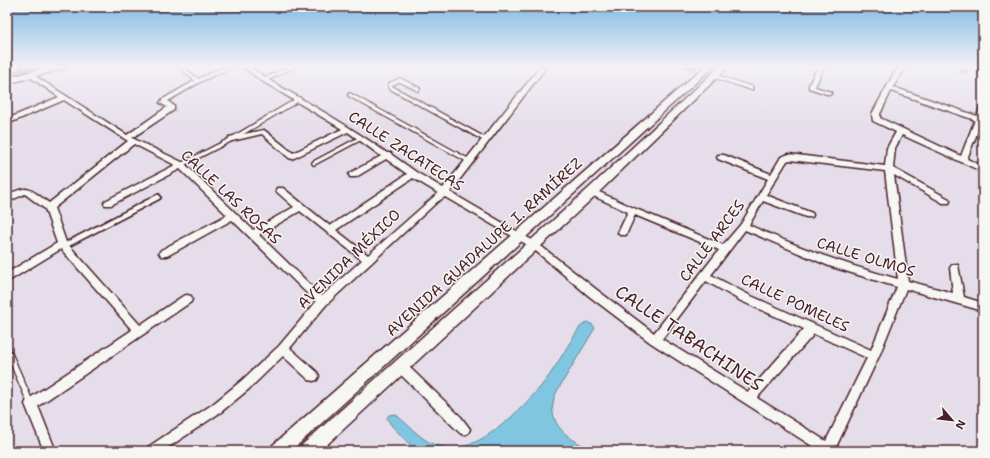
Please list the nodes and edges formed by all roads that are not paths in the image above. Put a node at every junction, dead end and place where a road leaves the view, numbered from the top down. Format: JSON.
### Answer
{"nodes":[{"id":1,"x":49,"y":87,"type":"edge"},
{"id":2,"x":187,"y":87,"type":"edge"},
{"id":3,"x":278,"y":87,"type":"edge"},
{"id":4,"x":390,"y":87,"type":"edge"},
{"id":5,"x":415,"y":87,"type":"edge"},
{"id":6,"x":527,"y":87,"type":"edge"},
{"id":7,"x":693,"y":87,"type":"edge"},
{"id":8,"x":696,"y":87,"type":"edge"},
{"id":9,"x":812,"y":87,"type":"edge"},
{"id":10,"x":889,"y":88,"type":"joint"},
{"id":11,"x":418,"y":89,"type":"dead end"},
{"id":12,"x":830,"y":93,"type":"dead end"},
{"id":13,"x":350,"y":95,"type":"dead end"},
{"id":14,"x":64,"y":97,"type":"junction"},
{"id":15,"x":299,"y":99,"type":"junction"},
{"id":16,"x":983,"y":109,"type":"edge"},
{"id":17,"x":979,"y":119,"type":"junction"},
{"id":18,"x":7,"y":122,"type":"edge"},
{"id":19,"x":348,"y":129,"type":"junction"},
{"id":20,"x":900,"y":132,"type":"junction"},
{"id":21,"x":361,"y":138,"type":"junction"},
{"id":22,"x":232,"y":139,"type":"junction"},
{"id":23,"x":130,"y":140,"type":"junction"},
{"id":24,"x":486,"y":140,"type":"junction"},
{"id":25,"x":388,"y":155,"type":"junction"},
{"id":26,"x":721,"y":157,"type":"dead end"},
{"id":27,"x":963,"y":160,"type":"junction"},
{"id":28,"x":469,"y":161,"type":"junction"},
{"id":29,"x":314,"y":163,"type":"dead end"},
{"id":30,"x":180,"y":165,"type":"junction"},
{"id":31,"x":889,"y":169,"type":"junction"},
{"id":32,"x":983,"y":169,"type":"edge"},
{"id":33,"x":414,"y":174,"type":"junction"},
{"id":34,"x":353,"y":175,"type":"dead end"},
{"id":35,"x":773,"y":178,"type":"junction"},
{"id":36,"x":280,"y":190,"type":"dead end"},
{"id":37,"x":592,"y":192,"type":"junction"},
{"id":38,"x":444,"y":193,"type":"junction"},
{"id":39,"x":158,"y":197,"type":"dead end"},
{"id":40,"x":762,"y":197,"type":"junction"},
{"id":41,"x":7,"y":199,"type":"edge"},
{"id":42,"x":946,"y":201,"type":"dead end"},
{"id":43,"x":108,"y":203,"type":"dead end"},
{"id":44,"x":50,"y":207,"type":"junction"},
{"id":45,"x":300,"y":207,"type":"junction"},
{"id":46,"x":633,"y":211,"type":"junction"},
{"id":47,"x":233,"y":215,"type":"junction"},
{"id":48,"x":809,"y":215,"type":"dead end"},
{"id":49,"x":744,"y":226,"type":"junction"},
{"id":50,"x":330,"y":230,"type":"junction"},
{"id":51,"x":253,"y":234,"type":"junction"},
{"id":52,"x":623,"y":234,"type":"dead end"},
{"id":53,"x":520,"y":236,"type":"junction"},
{"id":54,"x":63,"y":245,"type":"junction"},
{"id":55,"x":534,"y":245,"type":"junction"},
{"id":56,"x":725,"y":249,"type":"junction"},
{"id":57,"x":164,"y":253,"type":"dead end"},
{"id":58,"x":367,"y":259,"type":"junction"},
{"id":59,"x":955,"y":268,"type":"dead end"},
{"id":60,"x":704,"y":276,"type":"junction"},
{"id":61,"x":7,"y":278,"type":"edge"},
{"id":62,"x":903,"y":284,"type":"junction"},
{"id":63,"x":187,"y":299,"type":"dead end"},
{"id":64,"x":959,"y":299,"type":"junction"},
{"id":65,"x":322,"y":302,"type":"junction"},
{"id":66,"x":983,"y":307,"type":"edge"},
{"id":67,"x":812,"y":328,"type":"junction"},
{"id":68,"x":139,"y":331,"type":"junction"},
{"id":69,"x":655,"y":340,"type":"junction"},
{"id":70,"x":283,"y":348,"type":"junction"},
{"id":71,"x":7,"y":349,"type":"edge"},
{"id":72,"x":874,"y":356,"type":"junction"},
{"id":73,"x":401,"y":367,"type":"junction"},
{"id":74,"x":314,"y":376,"type":"dead end"},
{"id":75,"x":750,"y":399,"type":"junction"},
{"id":76,"x":31,"y":404,"type":"junction"},
{"id":77,"x":464,"y":429,"type":"dead end"},
{"id":78,"x":49,"y":450,"type":"dead end"},
{"id":79,"x":829,"y":450,"type":"edge"},
{"id":80,"x":152,"y":451,"type":"edge"},
{"id":81,"x":279,"y":451,"type":"edge"},
{"id":82,"x":308,"y":451,"type":"edge"}],
"edges":[{"from":1,"to":14,"type":"street","name":"CALLE LAS ROSAS"},
{"from":2,"to":23,"type":"street"},
{"from":3,"to":15,"type":"street","name":"CALLE ZACATECAS"},
{"from":4,"to":24,"type":"lane"},
{"from":5,"to":11,"type":"lane"},
{"from":6,"to":24,"type":"street","name":"AVENIDA MÉXICO"},
{"from":7,"to":53,"type":"main road","name":"AVENIDA GUADALUPE I. RAMÍREZ"},
{"from":8,"to":37,"type":"main road","name":"AVENIDA GUADALUPE I. RAMÍREZ"},
{"from":9,"to":12,"type":"street"},
{"from":10,"to":17,"type":"street"},
{"from":10,"to":20,"type":"street"},
{"from":13,"to":28,"type":"lane"},
{"from":14,"to":18,"type":"street"},
{"from":14,"to":23,"type":"street","name":"CALLE LAS ROSAS"},
{"from":15,"to":19,"type":"street","name":"CALLE ZACATECAS"},
{"from":15,"to":22,"type":"lane"},
{"from":16,"to":17,"type":"street"},
{"from":17,"to":27,"type":"street"},
{"from":19,"to":21,"type":"street","name":"CALLE ZACATECAS"},
{"from":19,"to":22,"type":"street"},
{"from":20,"to":27,"type":"street"},
{"from":20,"to":31,"type":"street"},
{"from":21,"to":25,"type":"street","name":"CALLE ZACATECAS"},
{"from":21,"to":29,"type":"lane"},
{"from":22,"to":30,"type":"lane"},
{"from":23,"to":30,"type":"street","name":"CALLE LAS ROSAS"},
{"from":23,"to":44,"type":"street"},
{"from":24,"to":28,"type":"street","name":"AVENIDA MÉXICO"},
{"from":25,"to":33,"type":"street","name":"CALLE ZACATECAS"},
{"from":25,"to":34,"type":"street"},
{"from":26,"to":35,"type":"street"},
{"from":27,"to":32,"type":"street"},
{"from":28,"to":38,"type":"street","name":"AVENIDA MÉXICO"},
{"from":30,"to":43,"type":"street"},
{"from":30,"to":47,"type":"street","name":"CALLE LAS ROSAS"},
{"from":31,"to":35,"type":"street","name":"CALLE ARCES"},
{"from":31,"to":42,"type":"street"},
{"from":31,"to":62,"type":"street"},
{"from":33,"to":38,"type":"street","name":"CALLE ZACATECAS"},
{"from":33,"to":50,"type":"street"},
{"from":35,"to":40,"type":"street","name":"CALLE ARCES"},
{"from":36,"to":45,"type":"street"},
{"from":37,"to":46,"type":"street"},
{"from":37,"to":55,"type":"main road","name":"AVENIDA GUADALUPE I. RAMÍREZ"},
{"from":38,"to":53,"type":"street","name":"CALLE ZACATECAS"},
{"from":38,"to":58,"type":"street","name":"AVENIDA MÉXICO"},
{"from":39,"to":54,"type":"lane"},
{"from":40,"to":48,"type":"street"},
{"from":40,"to":49,"type":"street","name":"CALLE ARCES"},
{"from":41,"to":44,"type":"street"},
{"from":44,"to":54,"type":"street"},
{"from":45,"to":50,"type":"street"},
{"from":45,"to":51,"type":"street"},
{"from":46,"to":52,"type":"street"},
{"from":46,"to":56,"type":"street"},
{"from":47,"to":51,"type":"street","name":"CALLE LAS ROSAS"},
{"from":47,"to":57,"type":"street"},
{"from":49,"to":56,"type":"street","name":"CALLE ARCES"},
{"from":49,"to":62,"type":"street","name":"CALLE OLMOS"},
{"from":50,"to":58,"type":"street"},
{"from":51,"to":65,"type":"street","name":"CALLE LAS ROSAS"},
{"from":53,"to":55,"type":"street","name":"CALLE ZACATECAS"},
{"from":53,"to":81,"type":"main road","name":"AVENIDA GUADALUPE I. RAMÍREZ"},
{"from":54,"to":61,"type":"street"},
{"from":54,"to":68,"type":"street"},
{"from":55,"to":69,"type":"street","name":"CALLE TABACHINES"},
{"from":55,"to":73,"type":"main road","name":"AVENIDA GUADALUPE I. RAMÍREZ"},
{"from":56,"to":60,"type":"street","name":"CALLE ARCES"},
{"from":58,"to":65,"type":"street","name":"AVENIDA MÉXICO"},
{"from":59,"to":64,"type":"street"},
{"from":60,"to":67,"type":"street","name":"CALLE POMELES"},
{"from":60,"to":69,"type":"street","name":"CALLE ARCES"},
{"from":62,"to":64,"type":"street","name":"CALLE OLMOS"},
{"from":62,"to":72,"type":"street"},
{"from":63,"to":68,"type":"street"},
{"from":64,"to":66,"type":"street","name":"CALLE OLMOS"},
{"from":65,"to":70,"type":"street","name":"AVENIDA MÉXICO"},
{"from":67,"to":72,"type":"street","name":"CALLE POMELES"},
{"from":67,"to":75,"type":"street"},
{"from":68,"to":76,"type":"street"},
{"from":69,"to":75,"type":"street","name":"CALLE TABACHINES"},
{"from":70,"to":74,"type":"street"},
{"from":70,"to":80,"type":"street","name":"AVENIDA MÉXICO"},
{"from":71,"to":76,"type":"lane"},
{"from":72,"to":79,"type":"street"},
{"from":73,"to":77,"type":"street"},
{"from":73,"to":82,"type":"main road","name":"AVENIDA GUADALUPE I. RAMÍREZ"},
{"from":75,"to":79,"type":"street","name":"CALLE TABACHINES"},
{"from":76,"to":78,"type":"street"}]}
